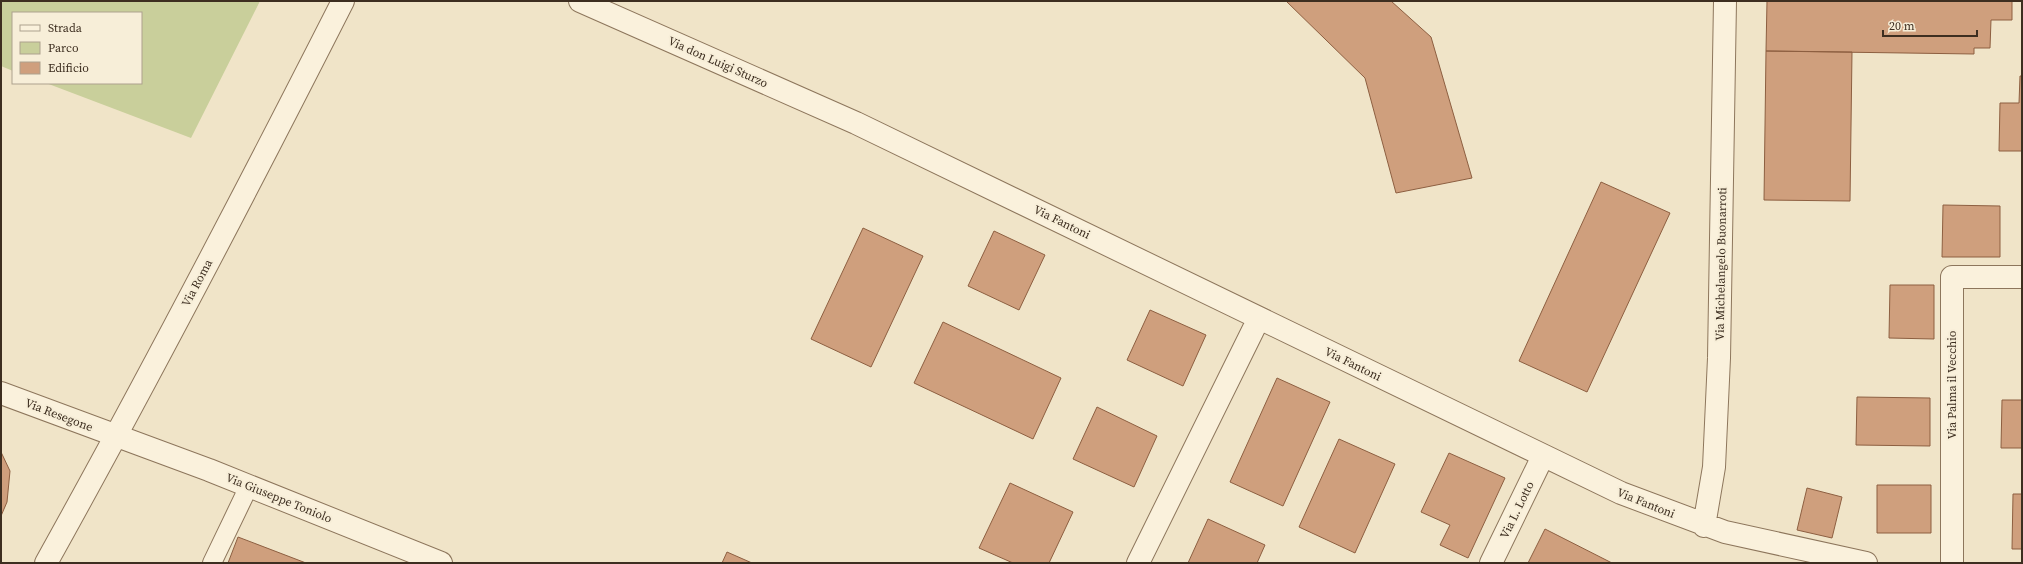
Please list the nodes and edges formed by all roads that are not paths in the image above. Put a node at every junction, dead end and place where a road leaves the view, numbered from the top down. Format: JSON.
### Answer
{"nodes":[{"id":1,"x":343,"y":1,"type":"edge"},
{"id":2,"x":580,"y":1,"type":"edge"},
{"id":3,"x":1725,"y":1,"type":"edge"},
{"id":4,"x":856,"y":123,"type":"joint"},
{"id":5,"x":2022,"y":277,"type":"edge"},
{"id":6,"x":1259,"y":318,"type":"junction"},
{"id":7,"x":1,"y":393,"type":"edge"},
{"id":8,"x":117,"y":437,"type":"junction"},
{"id":9,"x":1543,"y":456,"type":"junction"},
{"id":10,"x":249,"y":486,"type":"junction"},
{"id":11,"x":1704,"y":526,"type":"junction"},
{"id":12,"x":46,"y":563,"type":"edge"},
{"id":13,"x":212,"y":563,"type":"edge"},
{"id":14,"x":441,"y":563,"type":"edge"},
{"id":15,"x":1138,"y":563,"type":"edge"},
{"id":16,"x":1491,"y":563,"type":"edge"},
{"id":17,"x":1866,"y":563,"type":"edge"},
{"id":18,"x":1952,"y":563,"type":"edge"}],
"edges":[{"from":1,"to":8,"type":"street","name":"Via Roma"},
{"from":2,"to":4,"type":"street","name":"Via don Luigi Sturzo"},
{"from":3,"to":11,"type":"street","name":"Via Michelangelo Buonarroti"},
{"from":4,"to":6,"type":"street","name":"Via Fantoni"},
{"from":5,"to":18,"type":"street","name":"Via Palma il Vecchio"},
{"from":6,"to":9,"type":"street","name":"Via Fantoni"},
{"from":6,"to":15,"type":"street"},
{"from":7,"to":8,"type":"street","name":"Via Resegone"},
{"from":8,"to":10,"type":"street","name":"Via Giuseppe Toniolo"},
{"from":8,"to":12,"type":"street","name":"Via Roma"},
{"from":9,"to":11,"type":"street","name":"Via Fantoni"},
{"from":9,"to":16,"type":"street","name":"Via L. Lotto"},
{"from":10,"to":13,"type":"lane"},
{"from":10,"to":14,"type":"street","name":"Via Giuseppe Toniolo"},
{"from":11,"to":17,"type":"street","name":"Via Fantoni"}]}
